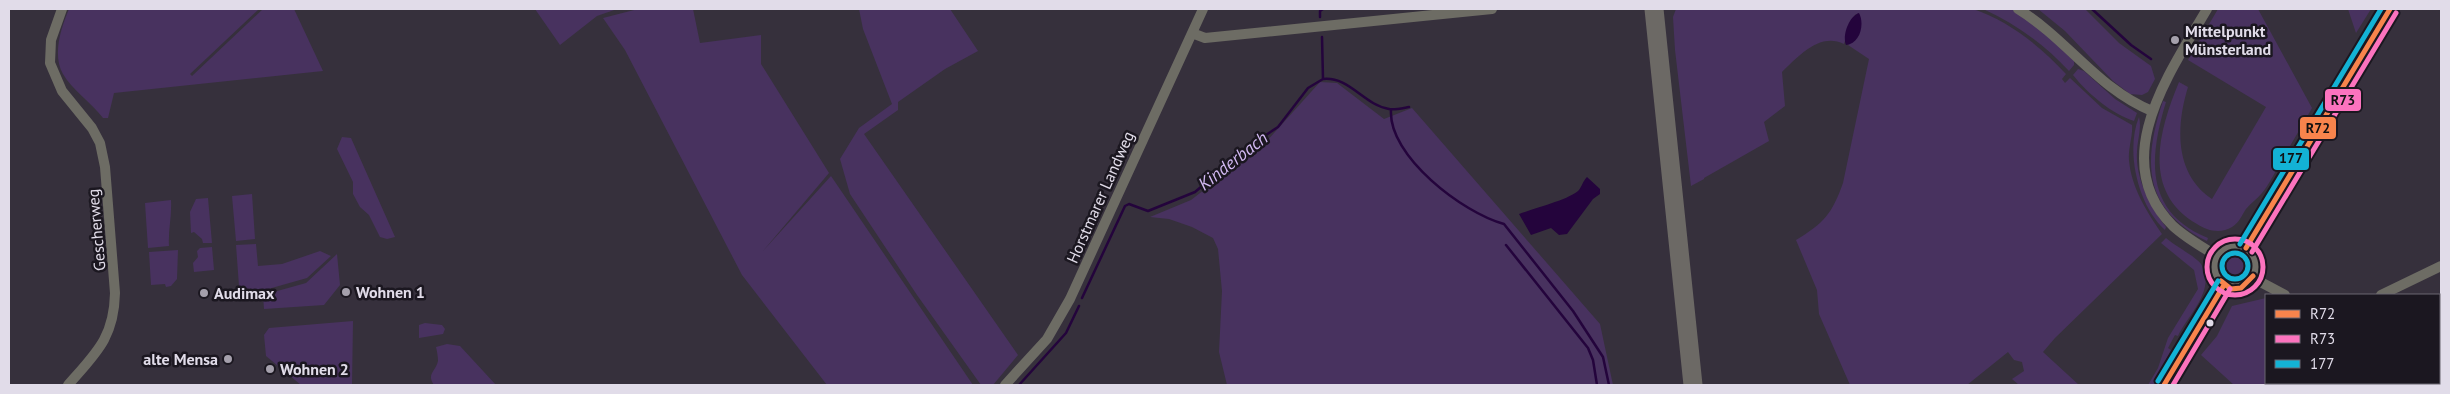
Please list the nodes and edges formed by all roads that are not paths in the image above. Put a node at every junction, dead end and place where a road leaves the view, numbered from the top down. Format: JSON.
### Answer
{"nodes":[{"id":1,"x":62,"y":9,"type":"edge"},
{"id":2,"x":1203,"y":9,"type":"edge"},
{"id":3,"x":1492,"y":9,"type":"edge"},
{"id":4,"x":1641,"y":9,"type":"edge"},
{"id":5,"x":1654,"y":9,"type":"edge"},
{"id":6,"x":2018,"y":9,"type":"edge"},
{"id":7,"x":2207,"y":9,"type":"edge"},
{"id":8,"x":2390,"y":9,"type":"edge"},
{"id":9,"x":1192,"y":33,"type":"junction"},
{"id":10,"x":2152,"y":111,"type":"junction"},
{"id":11,"x":2246,"y":248,"type":"junction"},
{"id":12,"x":2217,"y":256,"type":"junction"},
{"id":13,"x":2441,"y":266,"type":"edge"},
{"id":14,"x":2253,"y":278,"type":"junction"},
{"id":15,"x":2224,"y":285,"type":"junction"},
{"id":16,"x":2283,"y":294,"type":"edge"},
{"id":17,"x":2383,"y":294,"type":"edge"},
{"id":18,"x":68,"y":385,"type":"edge"},
{"id":19,"x":1005,"y":385,"type":"edge"},
{"id":20,"x":1680,"y":385,"type":"edge"},
{"id":21,"x":1693,"y":385,"type":"edge"},
{"id":22,"x":2164,"y":385,"type":"edge"}],
"edges":[{"from":1,"to":18,"type":"street","name":"Gescherweg"},
{"from":2,"to":9,"type":"street","name":"Horstmarer Landweg"},
{"from":3,"to":9,"type":"street"},
{"from":4,"to":20,"type":"highway"},
{"from":5,"to":21,"type":"highway"},
{"from":6,"to":10,"type":"street"},
{"from":7,"to":10,"type":"street"},
{"from":8,"to":11,"type":"main road"},
{"from":9,"to":19,"type":"street","name":"Horstmarer Landweg"},
{"from":10,"to":12,"type":"street"},
{"from":11,"to":12,"type":"main road"},
{"from":11,"to":14,"type":"main road"},
{"from":12,"to":15,"type":"main road"},
{"from":13,"to":17,"type":"street"},
{"from":14,"to":15,"type":"main road"},
{"from":14,"to":16,"type":"street"},
{"from":15,"to":22,"type":"main road"}]}
